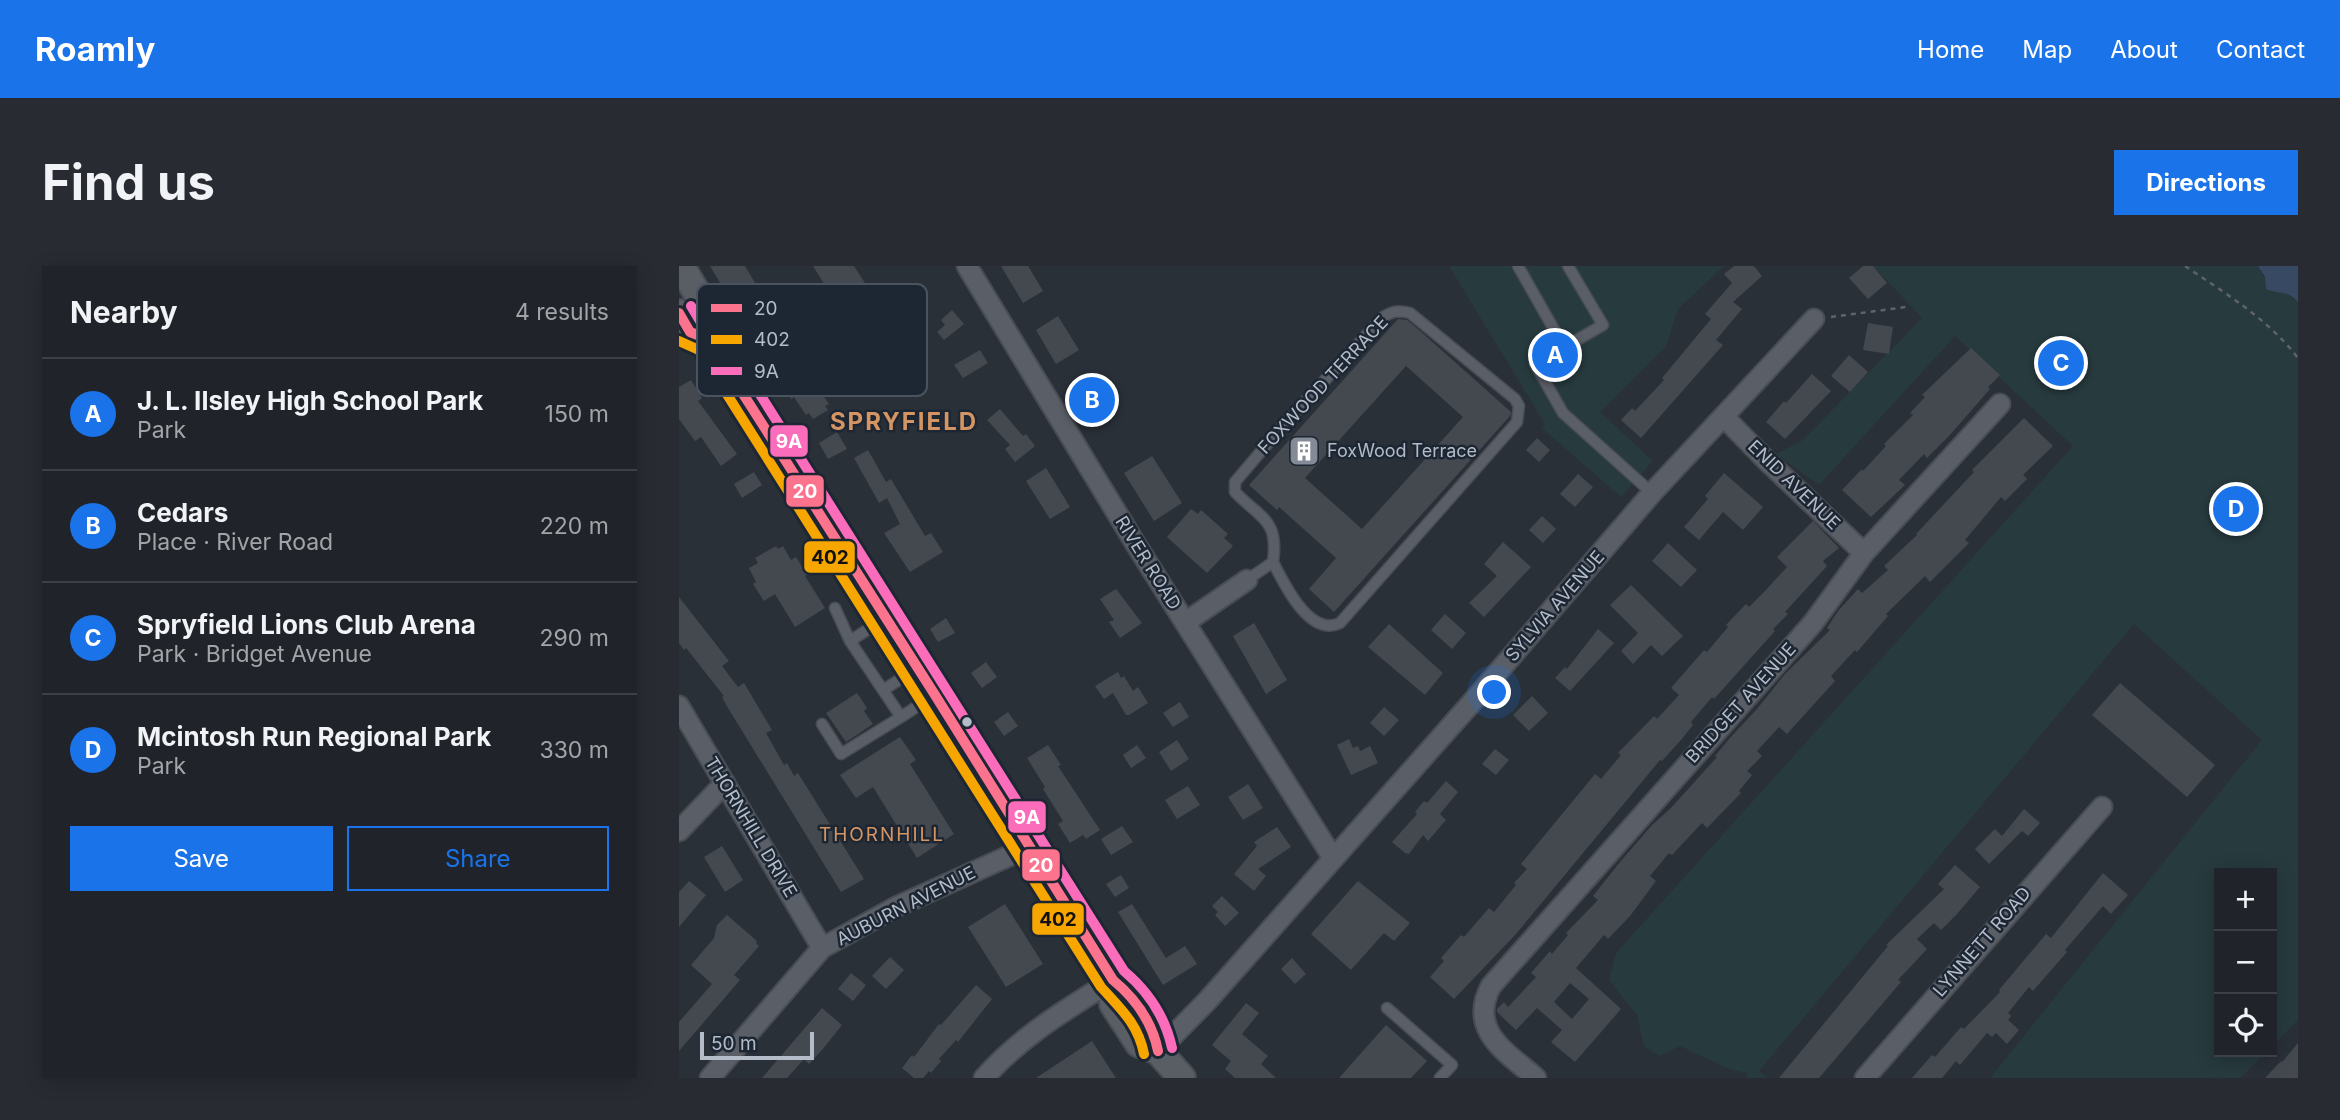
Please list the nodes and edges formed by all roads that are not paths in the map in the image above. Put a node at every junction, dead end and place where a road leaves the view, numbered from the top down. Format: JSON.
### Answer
{"nodes":[{"id":1,"x":681,"y":266,"type":"edge"},
{"id":2,"x":967,"y":266,"type":"edge"},
{"id":3,"x":1518,"y":266,"type":"edge"},
{"id":4,"x":1568,"y":266,"type":"edge"},
{"id":5,"x":697,"y":293,"type":"edge"},
{"id":6,"x":679,"y":313,"type":"edge"},
{"id":7,"x":1814,"y":319,"type":"road end"},
{"id":8,"x":697,"y":335,"type":"edge"},
{"id":9,"x":1564,"y":347,"type":"junction"},
{"id":10,"x":744,"y":396,"type":"edge"},
{"id":11,"x":2000,"y":404,"type":"dead end"},
{"id":12,"x":1724,"y":417,"type":"junction"},
{"id":13,"x":1652,"y":494,"type":"junction"},
{"id":14,"x":1864,"y":553,"type":"junction"},
{"id":15,"x":1273,"y":562,"type":"junction"},
{"id":16,"x":1247,"y":580,"type":"joint"},
{"id":17,"x":835,"y":608,"type":"dead end"},
{"id":18,"x":886,"y":618,"type":"junction"},
{"id":19,"x":1186,"y":622,"type":"junction"},
{"id":20,"x":850,"y":642,"type":"junction"},
{"id":21,"x":918,"y":668,"type":"junction"},
{"id":22,"x":883,"y":690,"type":"junction"},
{"id":23,"x":935,"y":695,"type":"junction"},
{"id":24,"x":679,"y":706,"type":"edge"},
{"id":25,"x":901,"y":717,"type":"junction"},
{"id":26,"x":821,"y":724,"type":"dead end"},
{"id":27,"x":725,"y":783,"type":"junction"},
{"id":28,"x":2102,"y":807,"type":"dead end"},
{"id":29,"x":679,"y":831,"type":"edge"},
{"id":30,"x":1031,"y":846,"type":"junction"},
{"id":31,"x":1333,"y":858,"type":"junction"},
{"id":32,"x":823,"y":948,"type":"junction"},
{"id":33,"x":1113,"y":980,"type":"junction"},
{"id":34,"x":1387,"y":1008,"type":"dead end"},
{"id":35,"x":1158,"y":1051,"type":"junction"},
{"id":36,"x":710,"y":1078,"type":"edge"},
{"id":37,"x":984,"y":1078,"type":"edge"},
{"id":38,"x":1182,"y":1078,"type":"edge"},
{"id":39,"x":1440,"y":1078,"type":"edge"},
{"id":40,"x":1536,"y":1078,"type":"edge"},
{"id":41,"x":1865,"y":1078,"type":"edge"}],
"edges":[{"from":1,"to":5,"type":"main road"},
{"from":2,"to":19,"type":"street","name":"RIVER ROAD"},
{"from":3,"to":9,"type":"lane"},
{"from":4,"to":9,"type":"lane"},
{"from":6,"to":8,"type":"main road"},
{"from":7,"to":12,"type":"street","name":"SYLVIA AVENUE"},
{"from":9,"to":13,"type":"lane"},
{"from":10,"to":18,"type":"main road"},
{"from":11,"to":14,"type":"street","name":"BRIDGET AVENUE"},
{"from":12,"to":13,"type":"street","name":"SYLVIA AVENUE"},
{"from":12,"to":14,"type":"street","name":"ENID AVENUE"},
{"from":13,"to":31,"type":"street","name":"SYLVIA AVENUE"},
{"from":14,"to":40,"type":"street","name":"BRIDGET AVENUE"},
{"from":15,"to":15,"type":"lane","name":"FOXWOOD TERRACE"},
{"from":15,"to":16,"type":"lane"},
{"from":16,"to":19,"type":"street"},
{"from":17,"to":20,"type":"lane"},
{"from":18,"to":20,"type":"lane"},
{"from":18,"to":21,"type":"main road"},
{"from":19,"to":31,"type":"street","name":"RIVER ROAD"},
{"from":20,"to":22,"type":"lane"},
{"from":21,"to":22,"type":"lane"},
{"from":21,"to":23,"type":"main road"},
{"from":22,"to":25,"type":"lane"},
{"from":23,"to":25,"type":"lane"},
{"from":23,"to":30,"type":"main road"},
{"from":24,"to":27,"type":"street","name":"THORNHILL DRIVE"},
{"from":25,"to":26,"type":"lane"},
{"from":27,"to":29,"type":"street"},
{"from":27,"to":32,"type":"street","name":"THORNHILL DRIVE"},
{"from":28,"to":41,"type":"street","name":"LYNNETT ROAD"},
{"from":30,"to":32,"type":"street","name":"AUBURN AVENUE"},
{"from":30,"to":33,"type":"main road"},
{"from":31,"to":35,"type":"street","name":"SYLVIA AVENUE"},
{"from":32,"to":36,"type":"street","name":"AUBURN AVENUE"},
{"from":33,"to":35,"type":"main road"},
{"from":33,"to":37,"type":"street"},
{"from":34,"to":39,"type":"lane"},
{"from":35,"to":38,"type":"main road"}]}
